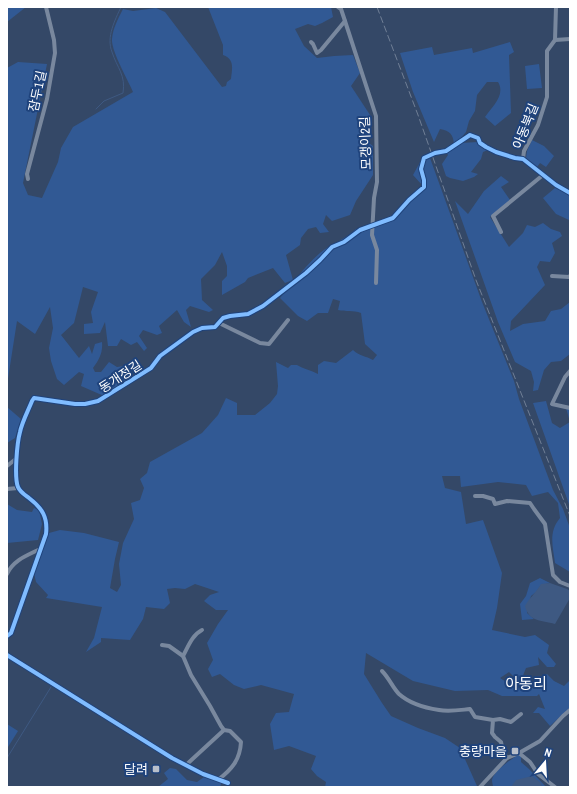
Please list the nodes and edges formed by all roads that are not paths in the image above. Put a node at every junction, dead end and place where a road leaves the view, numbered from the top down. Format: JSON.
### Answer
{"nodes":[{"id":1,"x":46,"y":7,"type":"edge"},
{"id":2,"x":338,"y":7,"type":"edge"},
{"id":3,"x":556,"y":7,"type":"edge"},
{"id":4,"x":345,"y":21,"type":"junction"},
{"id":5,"x":570,"y":39,"type":"edge"},
{"id":6,"x":555,"y":40,"type":"junction"},
{"id":7,"x":311,"y":42,"type":"dead end"},
{"id":8,"x":523,"y":159,"type":"junction"},
{"id":9,"x":543,"y":175,"type":"junction"},
{"id":10,"x":28,"y":179,"type":"dead end"},
{"id":11,"x":570,"y":193,"type":"edge"},
{"id":12,"x":372,"y":226,"type":"junction"},
{"id":13,"x":501,"y":232,"type":"dead end"},
{"id":14,"x":552,"y":276,"type":"dead end"},
{"id":15,"x":570,"y":276,"type":"edge"},
{"id":16,"x":376,"y":283,"type":"dead end"},
{"id":17,"x":288,"y":320,"type":"dead end"},
{"id":18,"x":219,"y":323,"type":"junction"},
{"id":19,"x":570,"y":371,"type":"edge"},
{"id":20,"x":570,"y":408,"type":"edge"},
{"id":21,"x":17,"y":458,"type":"junction"},
{"id":22,"x":7,"y":466,"type":"edge"},
{"id":23,"x":18,"y":488,"type":"junction"},
{"id":24,"x":7,"y":489,"type":"edge"},
{"id":25,"x":475,"y":496,"type":"dead end"},
{"id":26,"x":40,"y":549,"type":"junction"},
{"id":27,"x":7,"y":574,"type":"edge"},
{"id":28,"x":570,"y":586,"type":"edge"},
{"id":29,"x":202,"y":630,"type":"dead end"},
{"id":30,"x":7,"y":636,"type":"edge"},
{"id":31,"x":162,"y":645,"type":"dead end"},
{"id":32,"x":7,"y":655,"type":"edge"},
{"id":33,"x":183,"y":656,"type":"junction"},
{"id":34,"x":382,"y":671,"type":"dead end"},
{"id":35,"x":570,"y":710,"type":"edge"},
{"id":36,"x":521,"y":714,"type":"dead end"},
{"id":37,"x":493,"y":720,"type":"junction"},
{"id":38,"x":224,"y":730,"type":"junction"},
{"id":39,"x":518,"y":753,"type":"junction"},
{"id":40,"x":507,"y":758,"type":"junction"},
{"id":41,"x":186,"y":765,"type":"junction"},
{"id":42,"x":218,"y":780,"type":"junction"},
{"id":43,"x":228,"y":783,"type":"dead end"},
{"id":44,"x":480,"y":787,"type":"edge"},
{"id":45,"x":555,"y":787,"type":"edge"}],
"edges":[{"from":1,"to":10,"type":"street","name":"잠두1길"},
{"from":2,"to":4,"type":"street","name":"모갱이2길"},
{"from":3,"to":6,"type":"street","name":"아동북길"},
{"from":4,"to":7,"type":"street"},
{"from":4,"to":12,"type":"street","name":"모갱이2길"},
{"from":5,"to":6,"type":"street"},
{"from":6,"to":8,"type":"street","name":"아동북길"},
{"from":8,"to":9,"type":"street","name":"아동북길"},
{"from":8,"to":12,"type":"street","name":"아동북길"},
{"from":9,"to":11,"type":"street","name":"아동북길"},
{"from":9,"to":13,"type":"street"},
{"from":12,"to":16,"type":"street","name":"모갱이2길"},
{"from":12,"to":18,"type":"street","name":"동개정길"},
{"from":14,"to":15,"type":"street"},
{"from":17,"to":18,"type":"street"},
{"from":18,"to":21,"type":"street","name":"동개정길"},
{"from":19,"to":20,"type":"street"},
{"from":21,"to":22,"type":"street"},
{"from":21,"to":23,"type":"street","name":"동개정길"},
{"from":23,"to":24,"type":"street"},
{"from":23,"to":26,"type":"street"},
{"from":25,"to":28,"type":"street"},
{"from":26,"to":27,"type":"street"},
{"from":26,"to":30,"type":"street"},
{"from":29,"to":33,"type":"street"},
{"from":31,"to":33,"type":"street"},
{"from":32,"to":41,"type":"street"},
{"from":33,"to":38,"type":"street"},
{"from":34,"to":37,"type":"street"},
{"from":35,"to":39,"type":"street"},
{"from":36,"to":37,"type":"street"},
{"from":37,"to":40,"type":"street"},
{"from":38,"to":41,"type":"street"},
{"from":38,"to":42,"type":"street"},
{"from":39,"to":40,"type":"street"},
{"from":39,"to":45,"type":"street"},
{"from":40,"to":44,"type":"street"},
{"from":41,"to":42,"type":"street"},
{"from":42,"to":43,"type":"street"}]}
